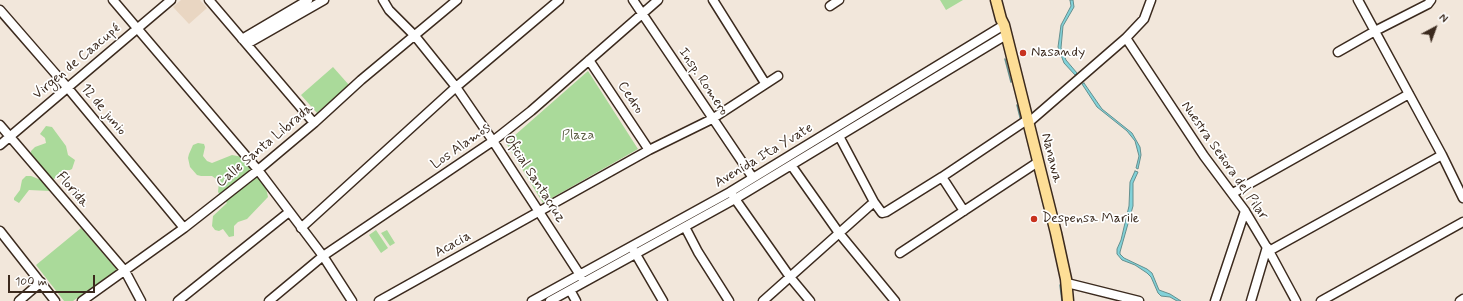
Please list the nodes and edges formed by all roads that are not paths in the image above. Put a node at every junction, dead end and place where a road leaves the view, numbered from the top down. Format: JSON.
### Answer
{"nodes":[{"id":1,"x":113,"y":0,"type":"edge"},
{"id":2,"x":171,"y":0,"type":"edge"},
{"id":3,"x":209,"y":0,"type":"edge"},
{"id":4,"x":324,"y":0,"type":"edge"},
{"id":5,"x":383,"y":0,"type":"edge"},
{"id":6,"x":457,"y":0,"type":"edge"},
{"id":7,"x":559,"y":0,"type":"edge"},
{"id":8,"x":633,"y":0,"type":"edge"},
{"id":9,"x":658,"y":0,"type":"edge"},
{"id":10,"x":713,"y":0,"type":"edge"},
{"id":11,"x":839,"y":0,"type":"edge"},
{"id":12,"x":996,"y":0,"type":"edge"},
{"id":13,"x":1001,"y":0,"type":"edge"},
{"id":14,"x":1151,"y":0,"type":"edge"},
{"id":15,"x":1358,"y":0,"type":"edge"},
{"id":16,"x":1431,"y":0,"type":"edge"},
{"id":17,"x":308,"y":2,"type":"edge"},
{"id":18,"x":830,"y":6,"type":"dead end"},
{"id":19,"x":0,"y":10,"type":"edge"},
{"id":20,"x":642,"y":13,"type":"junction"},
{"id":21,"x":1005,"y":27,"type":"junction"},
{"id":22,"x":137,"y":29,"type":"junction"},
{"id":23,"x":1375,"y":31,"type":"junction"},
{"id":24,"x":415,"y":36,"type":"junction"},
{"id":25,"x":1126,"y":38,"type":"junction"},
{"id":26,"x":244,"y":42,"type":"junction"},
{"id":27,"x":1338,"y":52,"type":"dead end"},
{"id":28,"x":589,"y":60,"type":"junction"},
{"id":29,"x":778,"y":76,"type":"dead end"},
{"id":30,"x":765,"y":83,"type":"junction"},
{"id":31,"x":913,"y":85,"type":"junction"},
{"id":32,"x":456,"y":87,"type":"junction"},
{"id":33,"x":67,"y":88,"type":"junction"},
{"id":34,"x":1409,"y":94,"type":"junction"},
{"id":35,"x":712,"y":119,"type":"junction"},
{"id":36,"x":1027,"y":122,"type":"junction"},
{"id":37,"x":314,"y":123,"type":"junction"},
{"id":38,"x":0,"y":125,"type":"edge"},
{"id":39,"x":823,"y":136,"type":"junction"},
{"id":40,"x":839,"y":136,"type":"junction"},
{"id":41,"x":10,"y":137,"type":"junction"},
{"id":42,"x":494,"y":141,"type":"junction"},
{"id":43,"x":827,"y":144,"type":"junction"},
{"id":44,"x":0,"y":145,"type":"edge"},
{"id":45,"x":649,"y":150,"type":"junction"},
{"id":46,"x":1442,"y":156,"type":"junction"},
{"id":47,"x":1038,"y":162,"type":"junction"},
{"id":48,"x":791,"y":165,"type":"junction"},
{"id":49,"x":258,"y":170,"type":"junction"},
{"id":50,"x":942,"y":177,"type":"junction"},
{"id":51,"x":753,"y":178,"type":"junction"},
{"id":52,"x":730,"y":192,"type":"junction"},
{"id":53,"x":1233,"y":193,"type":"junction"},
{"id":54,"x":1463,"y":198,"type":"edge"},
{"id":55,"x":735,"y":199,"type":"junction"},
{"id":56,"x":874,"y":202,"type":"junction"},
{"id":57,"x":964,"y":211,"type":"junction"},
{"id":58,"x":1245,"y":211,"type":"junction"},
{"id":59,"x":289,"y":212,"type":"junction"},
{"id":60,"x":540,"y":212,"type":"junction"},
{"id":61,"x":1463,"y":222,"type":"edge"},
{"id":62,"x":685,"y":227,"type":"junction"},
{"id":63,"x":184,"y":228,"type":"junction"},
{"id":64,"x":301,"y":228,"type":"junction"},
{"id":65,"x":0,"y":231,"type":"edge"},
{"id":66,"x":839,"y":233,"type":"junction"},
{"id":67,"x":631,"y":246,"type":"junction"},
{"id":68,"x":1268,"y":249,"type":"junction"},
{"id":69,"x":900,"y":253,"type":"dead end"},
{"id":70,"x":636,"y":254,"type":"junction"},
{"id":71,"x":323,"y":256,"type":"junction"},
{"id":72,"x":125,"y":271,"type":"junction"},
{"id":73,"x":790,"y":277,"type":"junction"},
{"id":74,"x":582,"y":278,"type":"junction"},
{"id":75,"x":41,"y":282,"type":"junction"},
{"id":76,"x":1066,"y":283,"type":"junction"},
{"id":77,"x":570,"y":290,"type":"junction"},
{"id":78,"x":1463,"y":299,"type":"edge"},
{"id":79,"x":19,"y":301,"type":"edge"},
{"id":80,"x":55,"y":301,"type":"edge"},
{"id":81,"x":82,"y":301,"type":"edge"},
{"id":82,"x":141,"y":301,"type":"edge"},
{"id":83,"x":178,"y":301,"type":"edge"},
{"id":84,"x":269,"y":301,"type":"edge"},
{"id":85,"x":352,"y":301,"type":"edge"},
{"id":86,"x":379,"y":301,"type":"edge"},
{"id":87,"x":532,"y":301,"type":"edge"},
{"id":88,"x":550,"y":301,"type":"edge"},
{"id":89,"x":576,"y":301,"type":"edge"},
{"id":90,"x":663,"y":301,"type":"edge"},
{"id":91,"x":729,"y":301,"type":"edge"},
{"id":92,"x":763,"y":301,"type":"edge"},
{"id":93,"x":810,"y":301,"type":"edge"},
{"id":94,"x":895,"y":301,"type":"edge"},
{"id":95,"x":1068,"y":301,"type":"edge"},
{"id":96,"x":1139,"y":301,"type":"edge"},
{"id":97,"x":1216,"y":301,"type":"edge"},
{"id":98,"x":1252,"y":301,"type":"edge"},
{"id":99,"x":1296,"y":301,"type":"edge"},
{"id":100,"x":1321,"y":301,"type":"edge"},
{"id":101,"x":1460,"y":301,"type":"edge"}],
"edges":[{"from":1,"to":22,"type":"street"},
{"from":2,"to":22,"type":"street","name":"Virgen de Caacupé"},
{"from":3,"to":26,"type":"street"},
{"from":4,"to":17,"type":"street"},
{"from":5,"to":24,"type":"street","name":"Oficial Santacruz"},
{"from":6,"to":24,"type":"street","name":"Calle Santa Librada"},
{"from":7,"to":32,"type":"street"},
{"from":8,"to":20,"type":"street","name":"Insp. Romero"},
{"from":9,"to":20,"type":"street","name":"Los Alamos"},
{"from":10,"to":30,"type":"street"},
{"from":11,"to":18,"type":"street"},
{"from":12,"to":21,"type":"main road","name":"Nanawa"},
{"from":13,"to":21,"type":"main road","name":"Nanawa"},
{"from":14,"to":25,"type":"street"},
{"from":15,"to":23,"type":"street"},
{"from":16,"to":23,"type":"street"},
{"from":17,"to":26,"type":"street"},
{"from":19,"to":33,"type":"street","name":"12 de junio"},
{"from":20,"to":28,"type":"street","name":"Los Alamos"},
{"from":20,"to":35,"type":"street","name":"Insp. Romero"},
{"from":21,"to":31,"type":"street","name":"Avenida Ita Yvate"},
{"from":21,"to":36,"type":"main road","name":"Nanawa"},
{"from":22,"to":33,"type":"street","name":"Virgen de Caacupé"},
{"from":22,"to":49,"type":"street"},
{"from":23,"to":27,"type":"street"},
{"from":23,"to":34,"type":"street"},
{"from":24,"to":32,"type":"street","name":"Oficial Santacruz"},
{"from":24,"to":37,"type":"street","name":"Calle Santa Librada"},
{"from":25,"to":36,"type":"street"},
{"from":25,"to":53,"type":"street","name":"Nuestra Señora del Pilar"},
{"from":26,"to":37,"type":"street"},
{"from":28,"to":42,"type":"street","name":"Los Alamos"},
{"from":28,"to":45,"type":"street","name":"Cedro"},
{"from":29,"to":30,"type":"street","name":"Acacia"},
{"from":30,"to":35,"type":"street","name":"Acacia"},
{"from":31,"to":39,"type":"street","name":"Avenida Ita Yvate"},
{"from":31,"to":40,"type":"street","name":"Avenida Ita Yvate"},
{"from":32,"to":42,"type":"street","name":"Oficial Santacruz"},
{"from":32,"to":64,"type":"street"},
{"from":33,"to":41,"type":"street","name":"Virgen de Caacupé"},
{"from":33,"to":63,"type":"street","name":"12 de junio"},
{"from":34,"to":46,"type":"street"},
{"from":34,"to":53,"type":"street"},
{"from":35,"to":45,"type":"street","name":"Acacia"},
{"from":35,"to":51,"type":"street","name":"Insp. Romero"},
{"from":36,"to":47,"type":"main road","name":"Nanawa"},
{"from":36,"to":50,"type":"street"},
{"from":37,"to":49,"type":"street","name":"Calle Santa Librada"},
{"from":38,"to":41,"type":"street","name":"Florida"},
{"from":39,"to":43,"type":"street"},
{"from":39,"to":51,"type":"street","name":"Avenida Ita Yvate"},
{"from":40,"to":43,"type":"street","name":"Avenida Ita Yvate"},
{"from":40,"to":56,"type":"street"},
{"from":41,"to":44,"type":"street","name":"Virgen de Caacupé"},
{"from":41,"to":72,"type":"street","name":"Florida"},
{"from":42,"to":60,"type":"street","name":"Oficial Santacruz"},
{"from":42,"to":71,"type":"street","name":"Los Alamos"},
{"from":43,"to":48,"type":"street","name":"Avenida Ita Yvate"},
{"from":45,"to":60,"type":"street","name":"Acacia"},
{"from":46,"to":54,"type":"street"},
{"from":46,"to":68,"type":"street"},
{"from":47,"to":57,"type":"street"},
{"from":47,"to":76,"type":"main road","name":"Nanawa"},
{"from":48,"to":55,"type":"street","name":"Avenida Ita Yvate"},
{"from":48,"to":66,"type":"street"},
{"from":49,"to":59,"type":"street"},
{"from":49,"to":63,"type":"street","name":"Calle Santa Librada"},
{"from":50,"to":56,"type":"street"},
{"from":50,"to":57,"type":"street"},
{"from":51,"to":52,"type":"street","name":"Avenida Ita Yvate"},
{"from":52,"to":55,"type":"street"},
{"from":52,"to":67,"type":"street","name":"Avenida Ita Yvate"},
{"from":53,"to":58,"type":"street","name":"Nuestra Señora del Pilar"},
{"from":55,"to":62,"type":"street","name":"Avenida Ita Yvate"},
{"from":55,"to":73,"type":"street"},
{"from":56,"to":66,"type":"street"},
{"from":57,"to":69,"type":"street"},
{"from":58,"to":68,"type":"street","name":"Nuestra Señora del Pilar"},
{"from":58,"to":97,"type":"street"},
{"from":59,"to":64,"type":"street"},
{"from":59,"to":83,"type":"street"},
{"from":60,"to":74,"type":"street","name":"Oficial Santacruz"},
{"from":60,"to":86,"type":"street","name":"Acacia"},
{"from":61,"to":100,"type":"street"},
{"from":62,"to":70,"type":"street","name":"Avenida Ita Yvate"},
{"from":62,"to":91,"type":"street"},
{"from":63,"to":72,"type":"street","name":"Calle Santa Librada"},
{"from":64,"to":71,"type":"street"},
{"from":65,"to":75,"type":"street"},
{"from":66,"to":73,"type":"street"},
{"from":66,"to":94,"type":"street"},
{"from":67,"to":70,"type":"street"},
{"from":67,"to":74,"type":"street","name":"Avenida Ita Yvate"},
{"from":68,"to":98,"type":"street"},
{"from":68,"to":99,"type":"street","name":"Nuestra Señora del Pilar"},
{"from":70,"to":74,"type":"street","name":"Avenida Ita Yvate"},
{"from":70,"to":90,"type":"street"},
{"from":71,"to":84,"type":"street","name":"Los Alamos"},
{"from":71,"to":85,"type":"street"},
{"from":72,"to":81,"type":"street","name":"Calle Santa Librada"},
{"from":72,"to":82,"type":"street","name":"Florida"},
{"from":73,"to":92,"type":"street"},
{"from":73,"to":93,"type":"street"},
{"from":74,"to":77,"type":"street","name":"Avenida Ita Yvate"},
{"from":74,"to":87,"type":"street","name":"Avenida Ita Yvate"},
{"from":75,"to":79,"type":"street"},
{"from":75,"to":80,"type":"street"},
{"from":76,"to":95,"type":"main road","name":"Nanawa"},
{"from":76,"to":96,"type":"street"},
{"from":77,"to":88,"type":"street","name":"Avenida Ita Yvate"},
{"from":77,"to":89,"type":"street"},
{"from":78,"to":101,"type":"street"}]}
